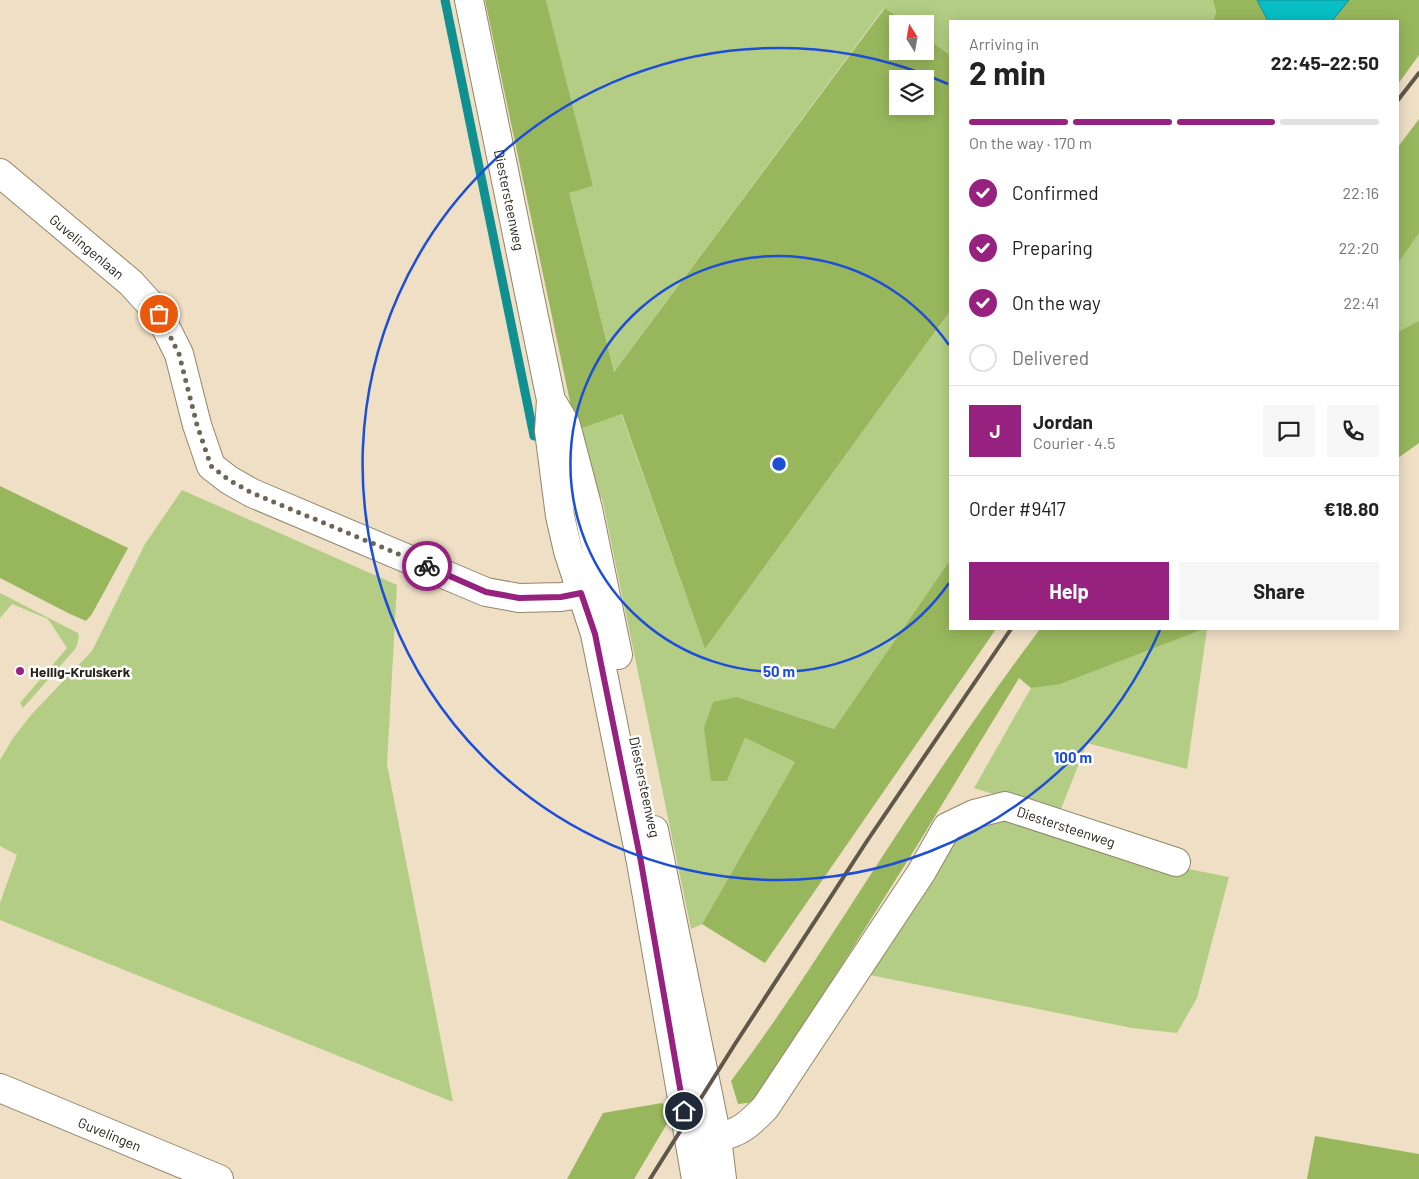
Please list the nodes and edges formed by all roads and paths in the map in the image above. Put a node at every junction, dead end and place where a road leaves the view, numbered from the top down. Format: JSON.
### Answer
{"nodes":[{"id":1,"x":469,"y":0,"type":"edge"},
{"id":2,"x":0,"y":173,"type":"edge"},
{"id":3,"x":593,"y":591,"type":"junction"},
{"id":4,"x":1176,"y":862,"type":"dead end"},
{"id":5,"x":0,"y":1088,"type":"edge"},
{"id":6,"x":724,"y":1137,"type":"junction"},
{"id":7,"x":219,"y":1179,"type":"edge"},
{"id":8,"x":696,"y":1179,"type":"edge"},
{"id":9,"x":722,"y":1179,"type":"edge"}],
"edges":[{"from":1,"to":3,"type":"main road","name":"Diestersteenweg"},
{"from":2,"to":3,"type":"main road","name":"Guvelingenlaan"},
{"from":3,"to":6,"type":"main road","name":"Diestersteenweg"},
{"from":3,"to":8,"type":"main road","name":"Diestersteenweg"},
{"from":4,"to":6,"type":"main road","name":"Diestersteenweg"},
{"from":5,"to":7,"type":"main road","name":"Guvelingen"},
{"from":6,"to":9,"type":"main road","name":"Diestersteenweg"}]}
